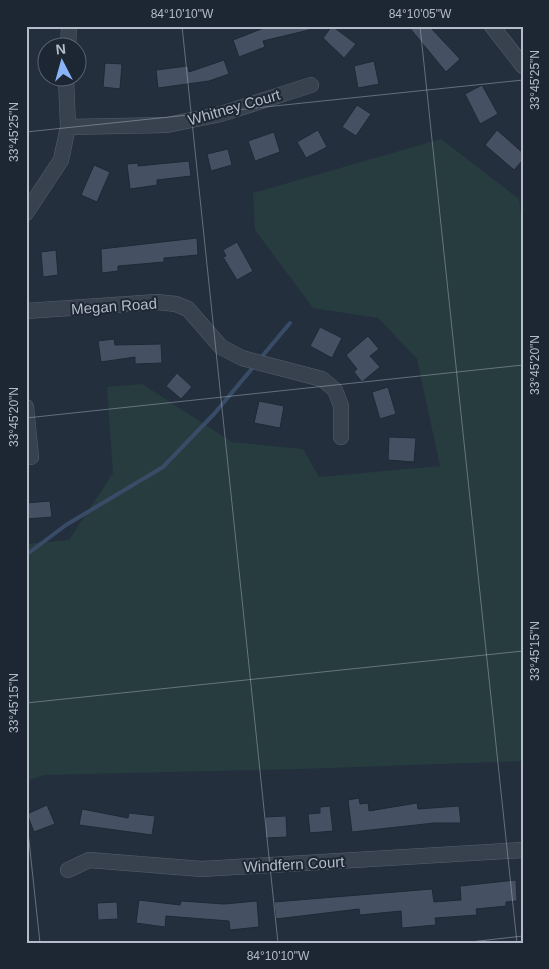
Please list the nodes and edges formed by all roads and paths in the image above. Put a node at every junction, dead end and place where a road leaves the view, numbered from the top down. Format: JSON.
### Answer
{"nodes":[{"id":1,"x":492,"y":26,"type":"edge"},
{"id":2,"x":523,"y":66,"type":"edge"},
{"id":3,"x":311,"y":86,"type":"dead end"},
{"id":4,"x":66,"y":88,"type":"edge"},
{"id":5,"x":68,"y":128,"type":"junction"},
{"id":6,"x":26,"y":213,"type":"edge"},
{"id":7,"x":26,"y":311,"type":"edge"},
{"id":8,"x":26,"y":407,"type":"edge"},
{"id":9,"x":341,"y":436,"type":"dead end"},
{"id":10,"x":32,"y":457,"type":"dead end"},
{"id":11,"x":523,"y":850,"type":"edge"},
{"id":12,"x":68,"y":870,"type":"dead end"}],
"edges":[{"from":1,"to":2,"type":"street"},
{"from":3,"to":5,"type":"street","name":"Whitney Court"},
{"from":4,"to":5,"type":"street"},
{"from":5,"to":6,"type":"street"},
{"from":7,"to":9,"type":"street","name":"Megan Road"},
{"from":8,"to":10,"type":"street"},
{"from":11,"to":12,"type":"street","name":"Windfern Court"}]}
